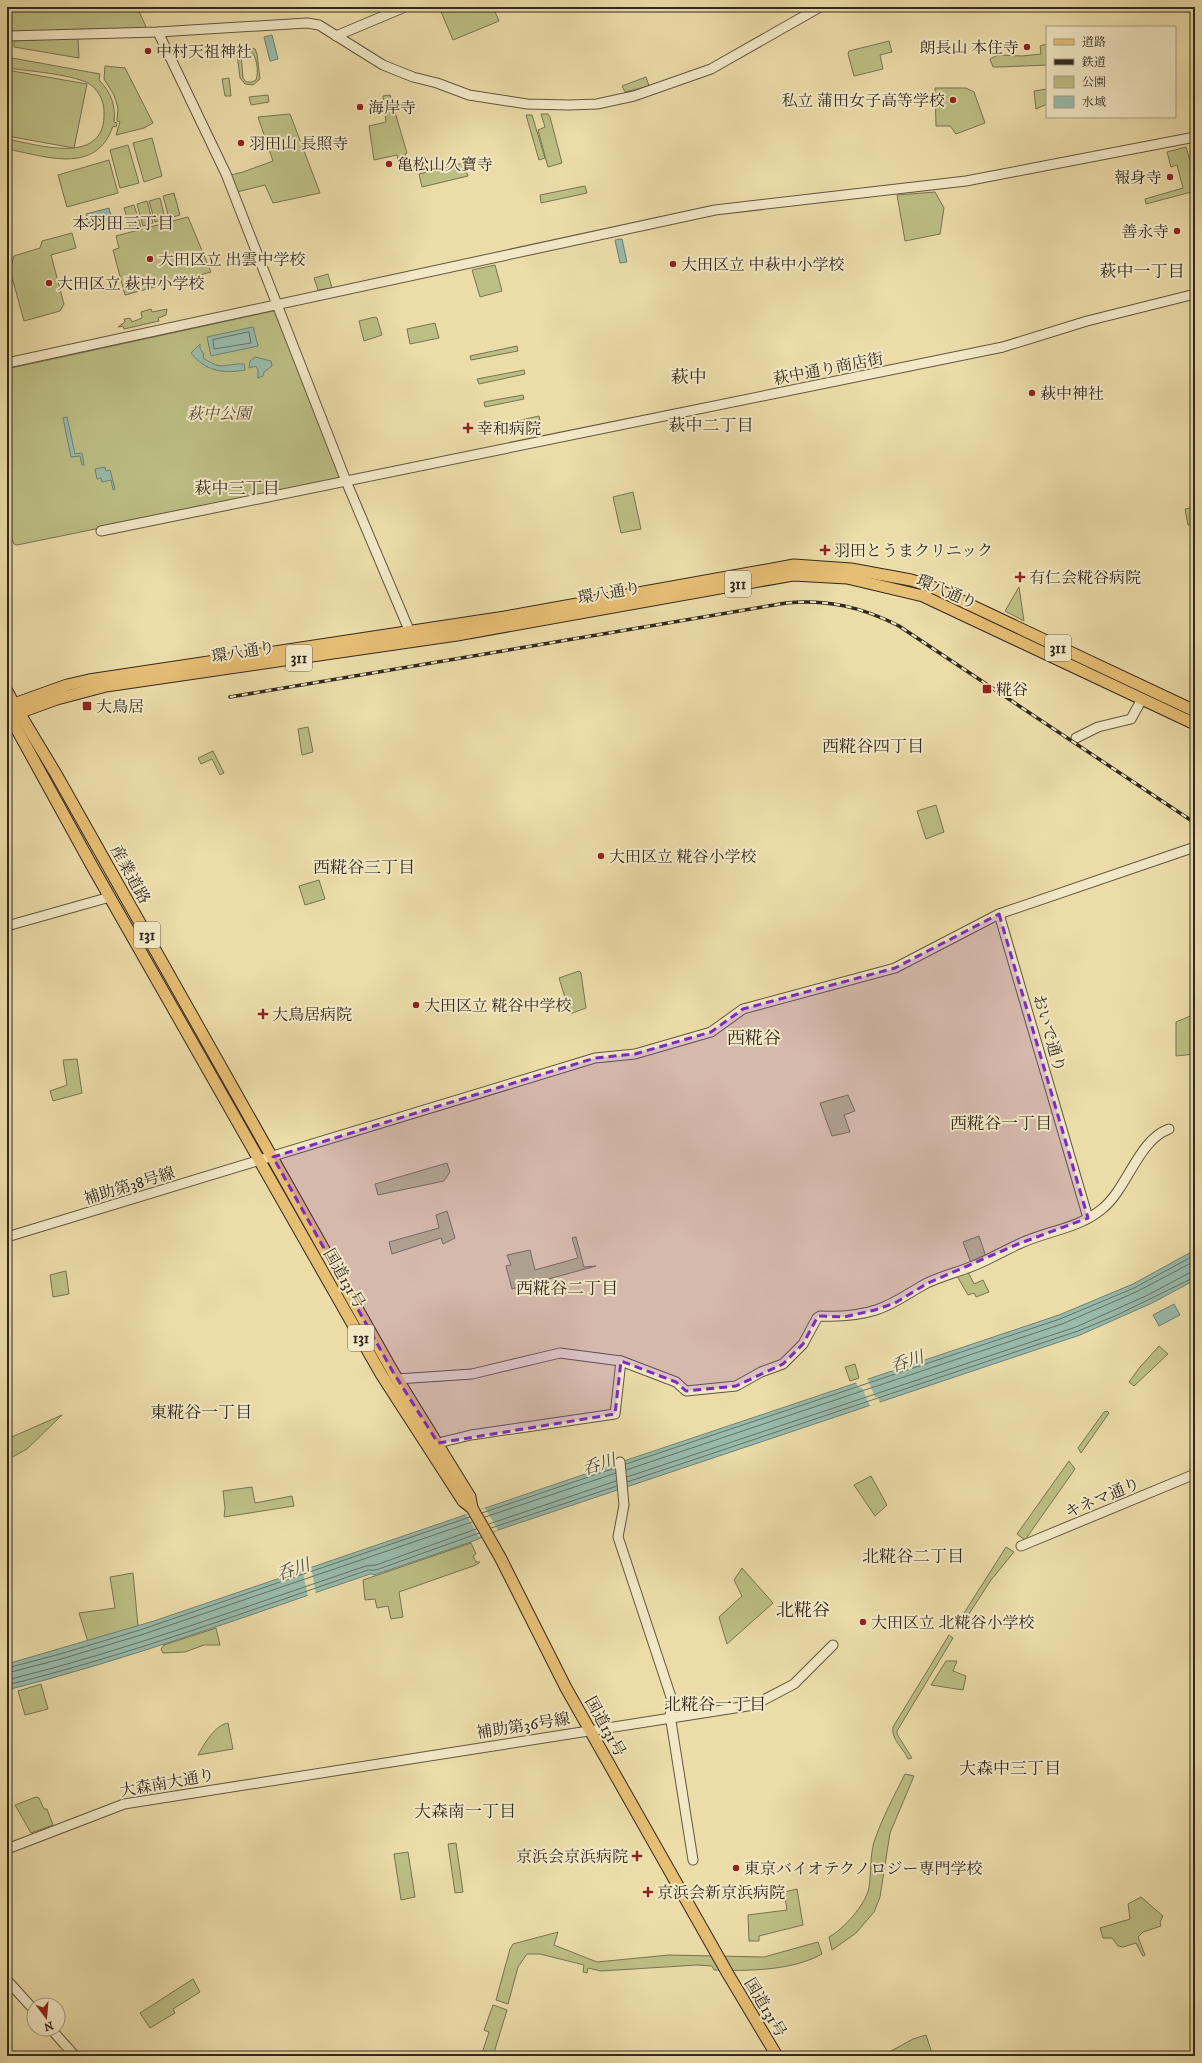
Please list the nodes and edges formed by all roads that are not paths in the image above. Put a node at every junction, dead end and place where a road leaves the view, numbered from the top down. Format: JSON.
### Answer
{"nodes":[{"id":1,"x":406,"y":7,"type":"edge"},
{"id":2,"x":820,"y":7,"type":"edge"},
{"id":3,"x":158,"y":32,"type":"junction"},
{"id":4,"x":7,"y":36,"type":"edge"},
{"id":5,"x":336,"y":36,"type":"junction"},
{"id":6,"x":1195,"y":137,"type":"edge"},
{"id":7,"x":1195,"y":294,"type":"edge"},
{"id":8,"x":278,"y":305,"type":"junction"},
{"id":9,"x":7,"y":363,"type":"edge"},
{"id":10,"x":346,"y":481,"type":"junction"},
{"id":11,"x":101,"y":531,"type":"dead end"},
{"id":12,"x":412,"y":636,"type":"junction"},
{"id":13,"x":7,"y":692,"type":"edge"},
{"id":14,"x":1142,"y":699,"type":"junction"},
{"id":15,"x":1195,"y":711,"type":"edge"},
{"id":16,"x":11,"y":712,"type":"edge"},
{"id":17,"x":1195,"y":724,"type":"edge"},
{"id":18,"x":1076,"y":738,"type":"dead end"},
{"id":19,"x":1195,"y":847,"type":"edge"},
{"id":20,"x":110,"y":897,"type":"junction"},
{"id":21,"x":999,"y":914,"type":"junction"},
{"id":22,"x":7,"y":926,"type":"edge"},
{"id":23,"x":1169,"y":1129,"type":"dead end"},
{"id":24,"x":273,"y":1157,"type":"junction"},
{"id":25,"x":260,"y":1161,"type":"junction"},
{"id":26,"x":1088,"y":1218,"type":"junction"},
{"id":27,"x":7,"y":1237,"type":"edge"},
{"id":28,"x":621,"y":1361,"type":"junction"},
{"id":29,"x":397,"y":1380,"type":"junction"},
{"id":30,"x":438,"y":1443,"type":"junction"},
{"id":31,"x":620,"y":1462,"type":"dead end"},
{"id":32,"x":1195,"y":1474,"type":"edge"},
{"id":33,"x":473,"y":1510,"type":"junction"},
{"id":34,"x":1021,"y":1546,"type":"dead end"},
{"id":35,"x":833,"y":1645,"type":"dead end"},
{"id":36,"x":670,"y":1718,"type":"junction"},
{"id":37,"x":590,"y":1730,"type":"junction"},
{"id":38,"x":339,"y":1770,"type":"joint"},
{"id":39,"x":7,"y":1849,"type":"edge"},
{"id":40,"x":693,"y":1860,"type":"dead end"},
{"id":41,"x":7,"y":1980,"type":"edge"},
{"id":42,"x":26,"y":2001,"type":"edge"},
{"id":43,"x":58,"y":2037,"type":"edge"},
{"id":44,"x":75,"y":2056,"type":"edge"},
{"id":45,"x":776,"y":2056,"type":"edge"}],
"edges":[{"from":1,"to":5,"type":"street"},
{"from":2,"to":5,"type":"street"},
{"from":3,"to":4,"type":"street"},
{"from":3,"to":5,"type":"street"},
{"from":3,"to":8,"type":"street"},
{"from":6,"to":8,"type":"street"},
{"from":7,"to":10,"type":"street","name":"萩中通り商店街"},
{"from":8,"to":9,"type":"street"},
{"from":8,"to":10,"type":"street"},
{"from":10,"to":11,"type":"street","name":"萩中通り商店街"},
{"from":10,"to":12,"type":"street"},
{"from":12,"to":14,"type":"main road","name":"環八通り","number":"311"},
{"from":12,"to":15,"type":"main road","name":"環八通り","number":"311"},
{"from":12,"to":16,"type":"main road","name":"環八通り","number":"311"},
{"from":13,"to":16,"type":"main road","name":"産業道路"},
{"from":14,"to":17,"type":"main road","name":"環八通り","number":"311"},
{"from":14,"to":18,"type":"street"},
{"from":16,"to":20,"type":"main road","name":"産業道路","number":"131"},
{"from":16,"to":24,"type":"main road","name":"産業道路","number":"131"},
{"from":19,"to":21,"type":"street","name":"補助第38号線"},
{"from":20,"to":22,"type":"street"},
{"from":20,"to":25,"type":"main road","name":"産業道路","number":"131"},
{"from":21,"to":24,"type":"street","name":"補助第38号線"},
{"from":21,"to":26,"type":"street","name":"おいで通り"},
{"from":23,"to":26,"type":"street"},
{"from":24,"to":25,"type":"street","name":"補助第38号線"},
{"from":24,"to":29,"type":"main road","name":"国道131号","number":"131"},
{"from":25,"to":27,"type":"street","name":"補助第38号線"},
{"from":25,"to":33,"type":"main road","name":"国道131号","number":"131"},
{"from":26,"to":28,"type":"street"},
{"from":28,"to":29,"type":"street"},
{"from":28,"to":30,"type":"street"},
{"from":29,"to":30,"type":"main road","name":"国道131号","number":"131"},
{"from":30,"to":33,"type":"main road","name":"国道131号","number":"131"},
{"from":31,"to":36,"type":"street"},
{"from":32,"to":34,"type":"street","name":"キネマ通り"},
{"from":33,"to":37,"type":"main road","name":"国道131号","number":"131"},
{"from":35,"to":36,"type":"street","name":"補助第36号線"},
{"from":36,"to":37,"type":"street","name":"補助第36号線"},
{"from":36,"to":40,"type":"street"},
{"from":37,"to":38,"type":"street","name":"補助第36号線"},
{"from":37,"to":45,"type":"main road","name":"国道131号","number":"131"},
{"from":38,"to":39,"type":"street","name":"大森南大通り"},
{"from":41,"to":42,"type":"street"},
{"from":43,"to":44,"type":"street"}]}
